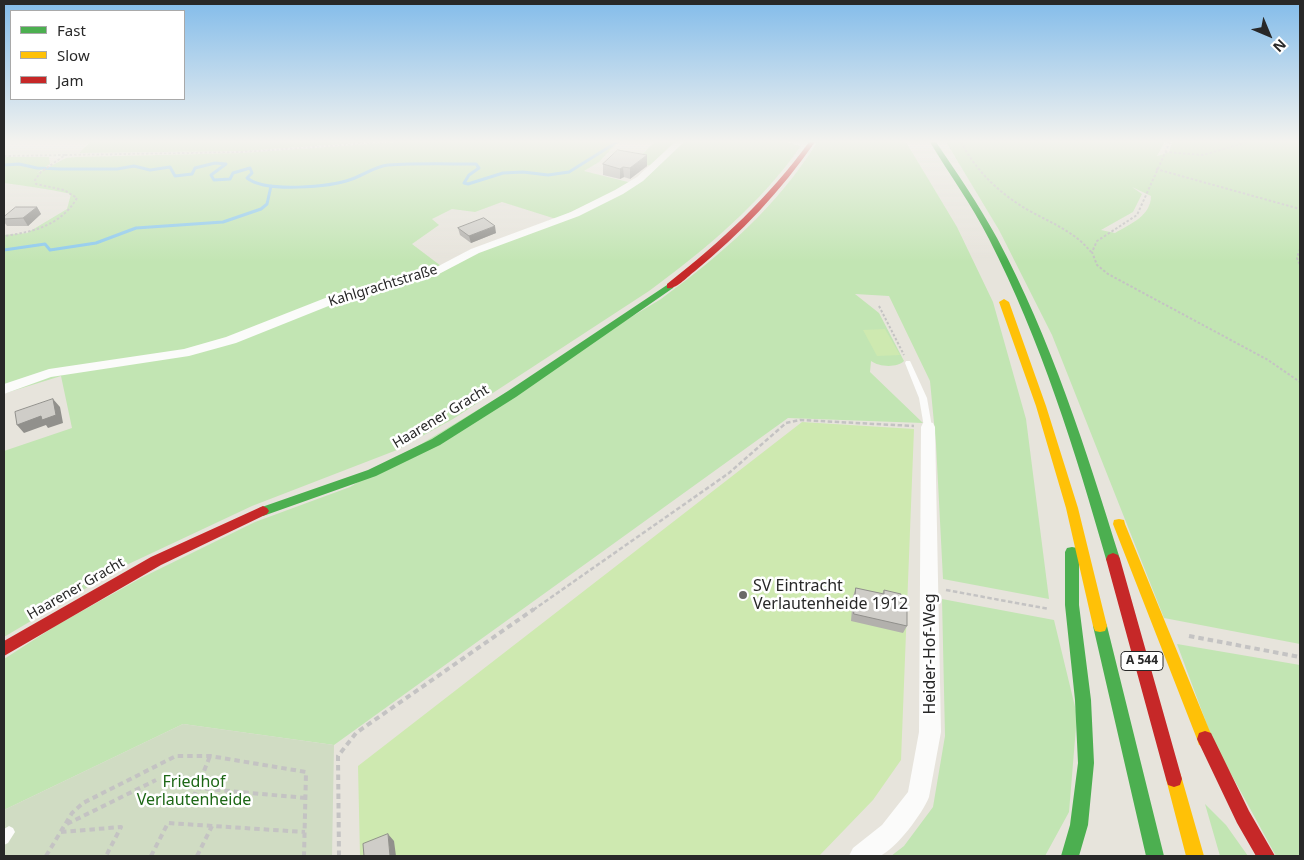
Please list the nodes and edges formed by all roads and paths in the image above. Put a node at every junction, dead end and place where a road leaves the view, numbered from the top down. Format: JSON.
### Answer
{"nodes":[{"id":1,"x":36,"y":182,"type":"edge"},
{"id":2,"x":635,"y":182,"type":"edge"},
{"id":3,"x":784,"y":182,"type":"edge"},
{"id":4,"x":960,"y":182,"type":"edge"},
{"id":5,"x":992,"y":182,"type":"edge"},
{"id":6,"x":1152,"y":182,"type":"edge"},
{"id":7,"x":1201,"y":182,"type":"edge"},
{"id":8,"x":1300,"y":209,"type":"edge"},
{"id":9,"x":4,"y":236,"type":"edge"},
{"id":10,"x":1300,"y":249,"type":"edge"},
{"id":11,"x":1092,"y":252,"type":"junction"},
{"id":12,"x":1300,"y":264,"type":"edge"},
{"id":13,"x":998,"y":290,"type":"dead end"},
{"id":14,"x":879,"y":306,"type":"dead end"},
{"id":15,"x":908,"y":363,"type":"joint"},
{"id":16,"x":1300,"y":382,"type":"edge"},
{"id":17,"x":4,"y":389,"type":"edge"},
{"id":18,"x":928,"y":427,"type":"junction"},
{"id":19,"x":1086,"y":466,"type":"junction"},
{"id":20,"x":1072,"y":508,"type":"junction"},
{"id":21,"x":4,"y":649,"type":"edge"},
{"id":22,"x":210,"y":756,"type":"junction"},
{"id":23,"x":156,"y":780,"type":"dead end"},
{"id":24,"x":196,"y":788,"type":"junction"},
{"id":25,"x":306,"y":798,"type":"junction"},
{"id":26,"x":190,"y":806,"type":"dead end"},
{"id":27,"x":65,"y":824,"type":"junction"},
{"id":28,"x":212,"y":826,"type":"junction"},
{"id":29,"x":61,"y":832,"type":"junction"},
{"id":30,"x":305,"y":832,"type":"junction"},
{"id":31,"x":46,"y":856,"type":"edge"},
{"id":32,"x":106,"y":856,"type":"edge"},
{"id":33,"x":151,"y":856,"type":"edge"},
{"id":34,"x":197,"y":856,"type":"edge"},
{"id":35,"x":304,"y":856,"type":"edge"},
{"id":36,"x":339,"y":856,"type":"edge"},
{"id":37,"x":861,"y":856,"type":"edge"},
{"id":38,"x":1070,"y":856,"type":"edge"},
{"id":39,"x":1156,"y":856,"type":"edge"},
{"id":40,"x":1195,"y":856,"type":"edge"},
{"id":41,"x":1266,"y":856,"type":"edge"}],
"edges":[{"from":1,"to":9,"type":"path"},
{"from":2,"to":17,"type":"street","name":"Kahlgrachtstraße"},
{"from":3,"to":21,"type":"main road","name":"Haarener Gracht"},
{"from":4,"to":19,"type":"main road","number":"A 544"},
{"from":5,"to":11,"type":"path"},
{"from":6,"to":11,"type":"path"},
{"from":7,"to":8,"type":"path"},
{"from":10,"to":12,"type":"path"},
{"from":11,"to":16,"type":"path"},
{"from":13,"to":20,"type":"main road","number":"A 544"},
{"from":14,"to":15,"type":"path"},
{"from":15,"to":18,"type":"lane"},
{"from":18,"to":36,"type":"path"},
{"from":18,"to":37,"type":"street","name":"Heider-Hof-Weg"},
{"from":19,"to":40,"type":"main road","number":"A 544"},
{"from":19,"to":41,"type":"main road"},
{"from":20,"to":38,"type":"main road"},
{"from":20,"to":39,"type":"main road","number":"A 544"},
{"from":22,"to":24,"type":"path"},
{"from":22,"to":25,"type":"path"},
{"from":22,"to":27,"type":"path"},
{"from":23,"to":27,"type":"path"},
{"from":24,"to":25,"type":"path"},
{"from":24,"to":26,"type":"path"},
{"from":25,"to":30,"type":"path"},
{"from":27,"to":29,"type":"path"},
{"from":28,"to":30,"type":"path"},
{"from":28,"to":33,"type":"path"},
{"from":28,"to":34,"type":"path"},
{"from":29,"to":31,"type":"path"},
{"from":29,"to":32,"type":"path"},
{"from":30,"to":35,"type":"path"}]}
